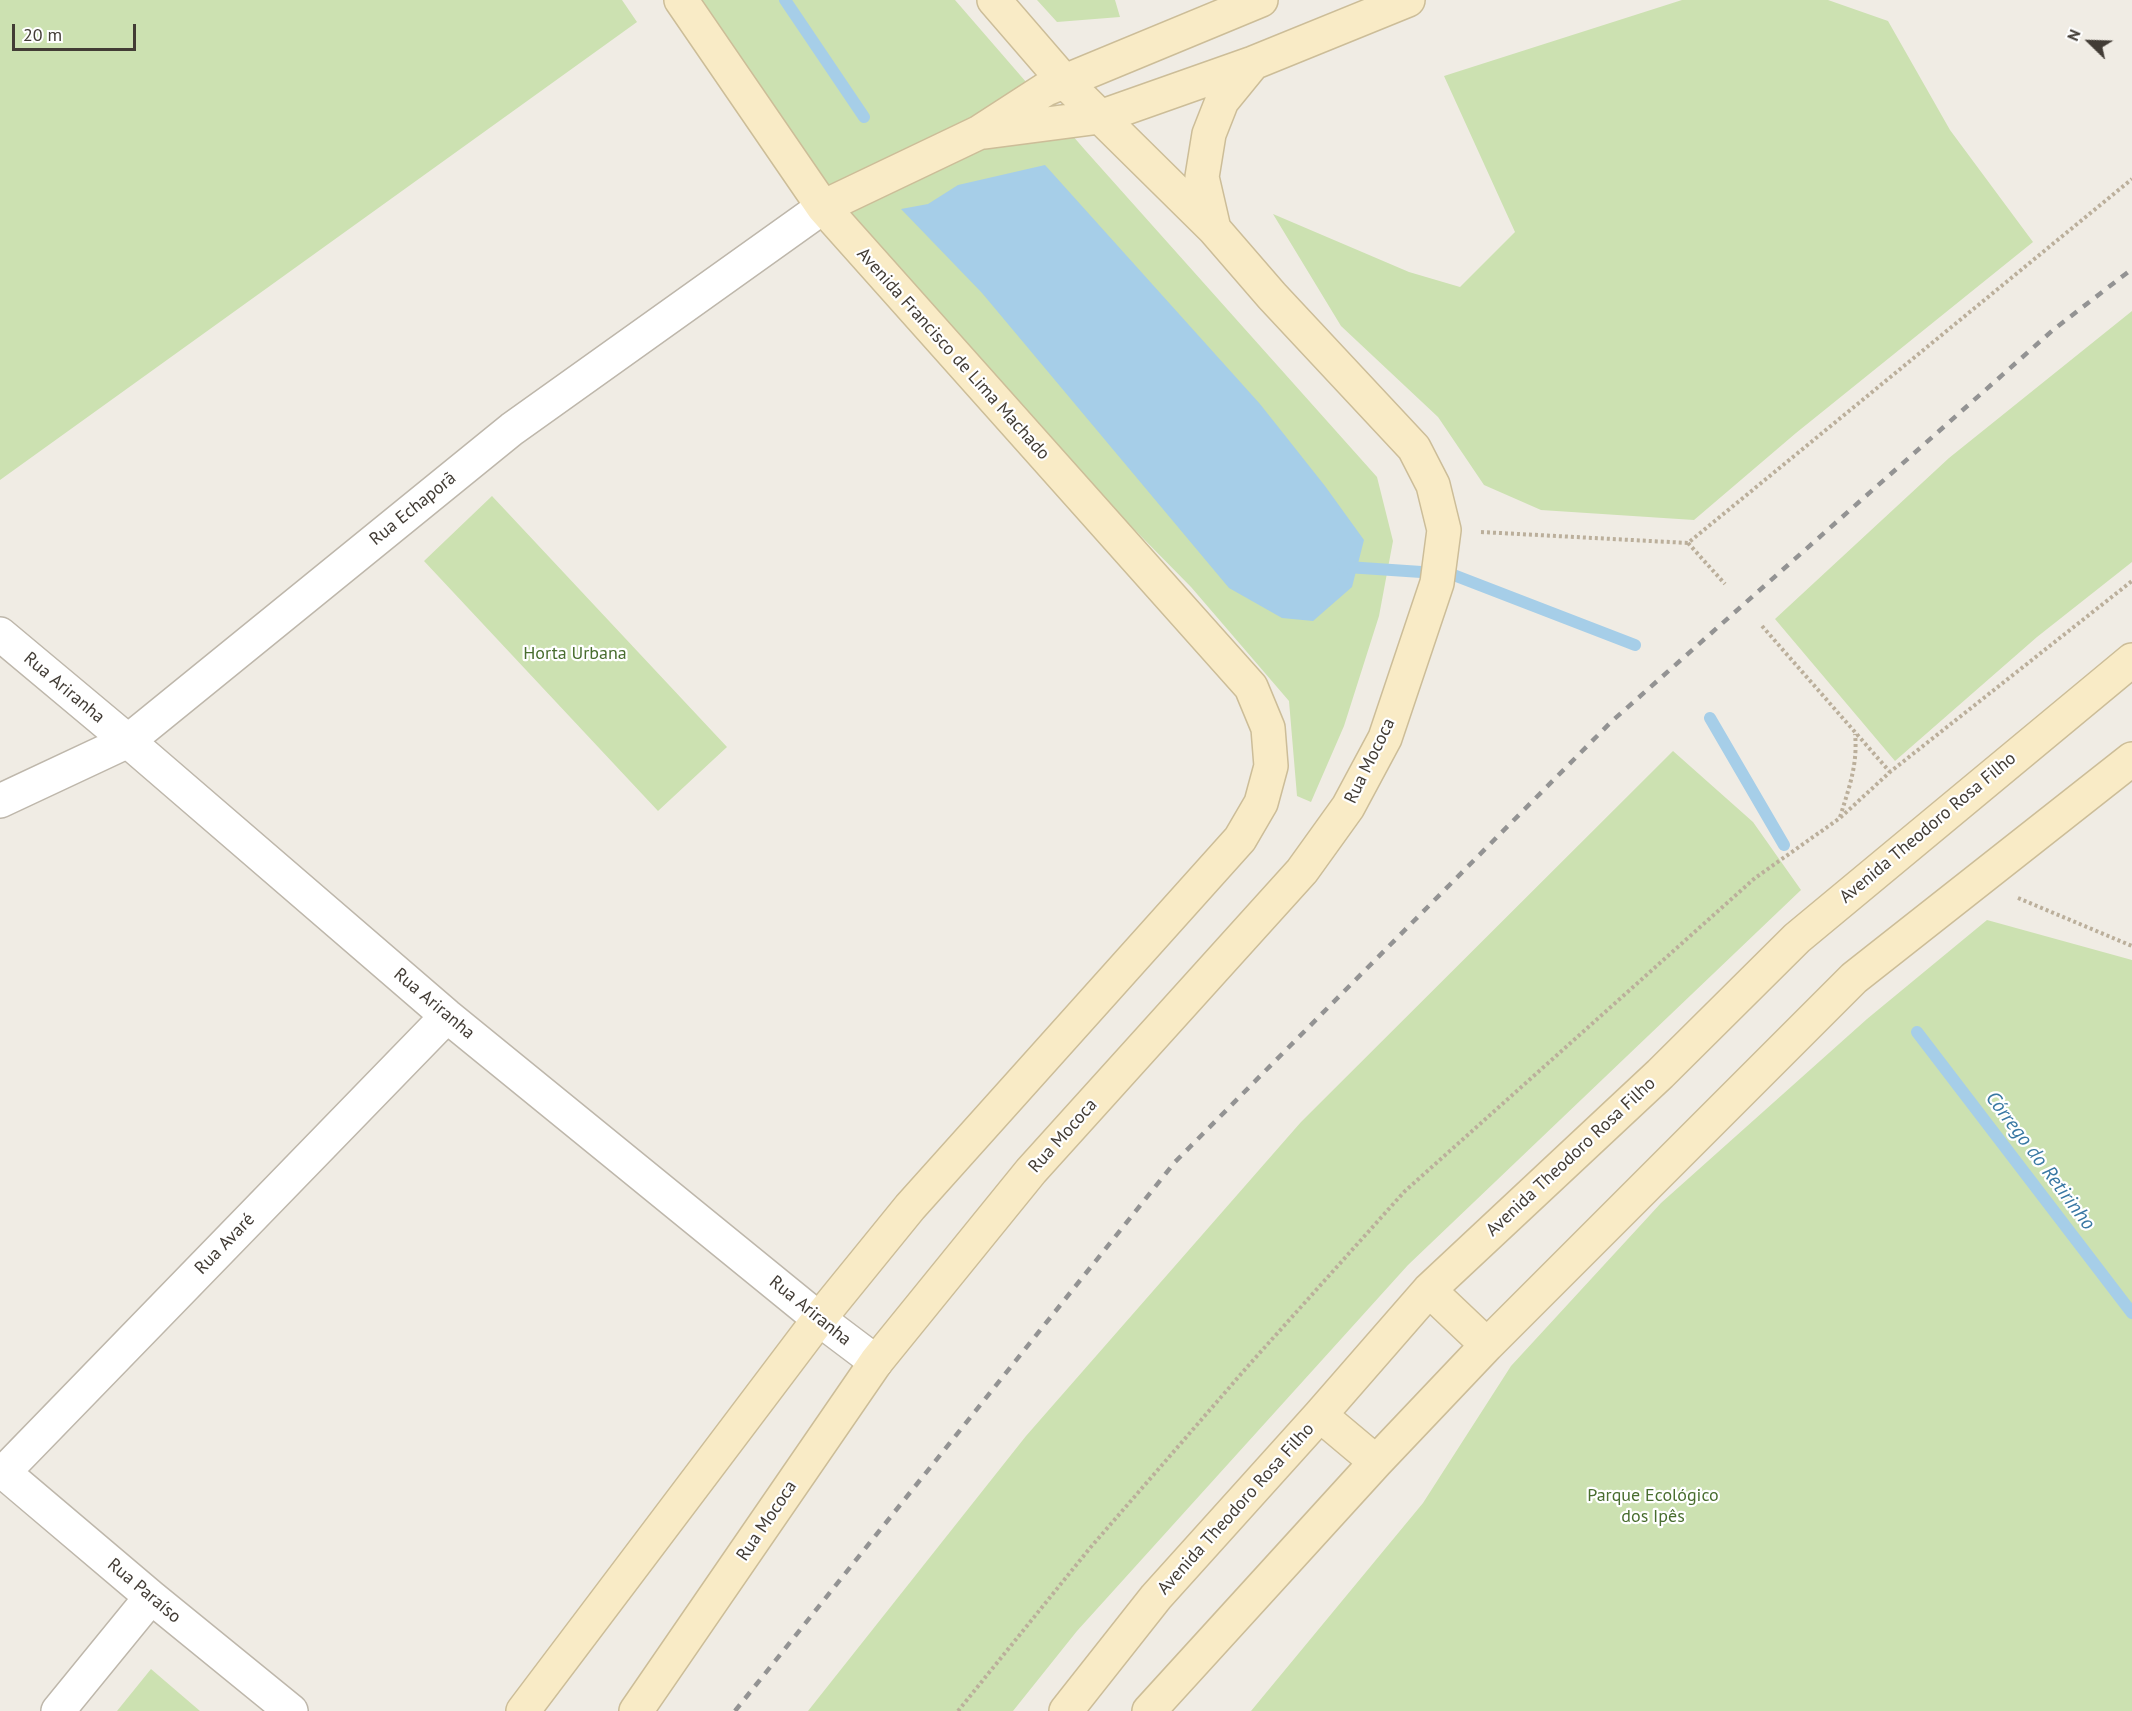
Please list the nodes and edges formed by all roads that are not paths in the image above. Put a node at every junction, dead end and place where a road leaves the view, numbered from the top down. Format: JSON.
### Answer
{"nodes":[{"id":1,"x":681,"y":0,"type":"edge"},
{"id":2,"x":994,"y":0,"type":"edge"},
{"id":3,"x":1261,"y":0,"type":"edge"},
{"id":4,"x":1408,"y":0,"type":"edge"},
{"id":5,"x":1253,"y":63,"type":"junction"},
{"id":6,"x":1064,"y":81,"type":"junction"},
{"id":7,"x":1100,"y":117,"type":"junction"},
{"id":8,"x":978,"y":133,"type":"junction"},
{"id":9,"x":823,"y":207,"type":"junction"},
{"id":10,"x":1214,"y":229,"type":"junction"},
{"id":11,"x":0,"y":634,"type":"edge"},
{"id":12,"x":2130,"y":666,"type":"edge"},
{"id":13,"x":128,"y":741,"type":"junction"},
{"id":14,"x":2132,"y":759,"type":"edge"},
{"id":15,"x":0,"y":801,"type":"edge"},
{"id":16,"x":447,"y":1016,"type":"junction"},
{"id":17,"x":1429,"y":1290,"type":"junction"},
{"id":18,"x":819,"y":1319,"type":"junction"},
{"id":19,"x":1487,"y":1345,"type":"junction"},
{"id":20,"x":876,"y":1362,"type":"junction"},
{"id":21,"x":1320,"y":1415,"type":"junction"},
{"id":22,"x":1376,"y":1462,"type":"junction"},
{"id":23,"x":2,"y":1470,"type":"edge"},
{"id":24,"x":151,"y":1597,"type":"junction"},
{"id":25,"x":57,"y":1711,"type":"edge"},
{"id":26,"x":291,"y":1711,"type":"edge"},
{"id":27,"x":523,"y":1711,"type":"edge"},
{"id":28,"x":636,"y":1711,"type":"edge"},
{"id":29,"x":1066,"y":1711,"type":"edge"},
{"id":30,"x":1149,"y":1711,"type":"edge"}],
"edges":[{"from":1,"to":9,"type":"main road","name":"Avenida Francisco de Lima Machado"},
{"from":2,"to":6,"type":"main road"},
{"from":3,"to":6,"type":"main road"},
{"from":4,"to":5,"type":"main road"},
{"from":5,"to":7,"type":"main road"},
{"from":5,"to":10,"type":"main road"},
{"from":6,"to":7,"type":"main road"},
{"from":6,"to":8,"type":"main road"},
{"from":7,"to":8,"type":"main road"},
{"from":7,"to":10,"type":"main road"},
{"from":8,"to":9,"type":"main road"},
{"from":9,"to":13,"type":"street","name":"Rua Echaporã"},
{"from":9,"to":18,"type":"main road","name":"Avenida Francisco de Lima Machado"},
{"from":10,"to":20,"type":"main road","name":"Rua Mococa"},
{"from":11,"to":13,"type":"street","name":"Rua Ariranha"},
{"from":12,"to":17,"type":"main road","name":"Avenida Theodoro Rosa Filho"},
{"from":13,"to":15,"type":"street","name":"Rua Echaporã"},
{"from":13,"to":16,"type":"street","name":"Rua Ariranha"},
{"from":14,"to":19,"type":"main road"},
{"from":16,"to":18,"type":"street","name":"Rua Ariranha"},
{"from":16,"to":23,"type":"street","name":"Rua Avaré"},
{"from":17,"to":19,"type":"main road"},
{"from":17,"to":21,"type":"main road","name":"Avenida Theodoro Rosa Filho"},
{"from":18,"to":20,"type":"street","name":"Rua Ariranha"},
{"from":18,"to":27,"type":"main road"},
{"from":19,"to":22,"type":"main road"},
{"from":20,"to":28,"type":"main road","name":"Rua Mococa"},
{"from":21,"to":22,"type":"main road"},
{"from":21,"to":29,"type":"main road","name":"Avenida Theodoro Rosa Filho"},
{"from":22,"to":30,"type":"main road"},
{"from":23,"to":24,"type":"street","name":"Rua Paraíso"},
{"from":24,"to":25,"type":"street"},
{"from":24,"to":26,"type":"street","name":"Rua Paraíso"}]}
